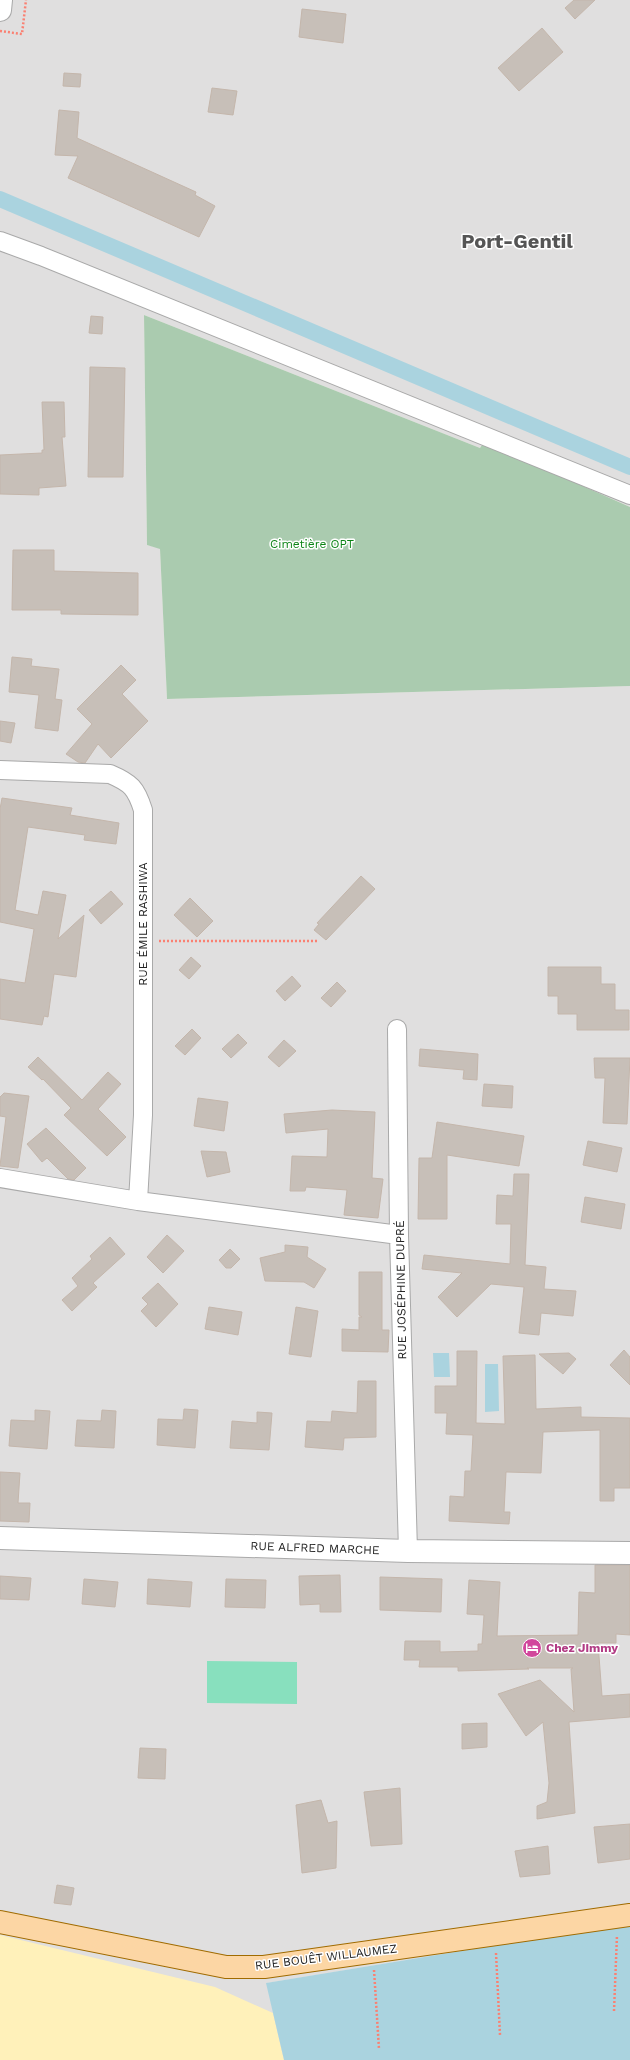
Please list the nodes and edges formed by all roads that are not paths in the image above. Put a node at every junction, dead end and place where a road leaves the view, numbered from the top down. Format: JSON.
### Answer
{"nodes":[{"id":1,"x":1,"y":0,"type":"edge"},
{"id":2,"x":0,"y":10,"type":"edge"},
{"id":3,"x":0,"y":242,"type":"edge"},
{"id":4,"x":630,"y":495,"type":"edge"},
{"id":5,"x":0,"y":770,"type":"edge"},
{"id":6,"x":397,"y":1029,"type":"dead end"},
{"id":7,"x":0,"y":1178,"type":"edge"},
{"id":8,"x":138,"y":1201,"type":"junction"},
{"id":9,"x":399,"y":1235,"type":"junction"},
{"id":10,"x":0,"y":1538,"type":"edge"},
{"id":11,"x":408,"y":1551,"type":"junction"},
{"id":12,"x":630,"y":1553,"type":"edge"},
{"id":13,"x":624,"y":1916,"type":"edge"},
{"id":14,"x":0,"y":1922,"type":"edge"}],
"edges":[{"from":1,"to":2,"type":"street"},
{"from":3,"to":4,"type":"street"},
{"from":5,"to":8,"type":"street","name":"RUE ÉMILE RASHIWA"},
{"from":6,"to":9,"type":"street","name":"RUE JOSÉPHINE DUPRÉ"},
{"from":7,"to":8,"type":"street"},
{"from":8,"to":9,"type":"street"},
{"from":9,"to":11,"type":"street","name":"RUE JOSÉPHINE DUPRÉ"},
{"from":10,"to":11,"type":"street","name":"RUE ALFRED MARCHE"},
{"from":11,"to":12,"type":"street","name":"RUE ALFRED MARCHE"},
{"from":13,"to":14,"type":"main road","name":"RUE BOUÊT WILLAUMEZ"}]}
